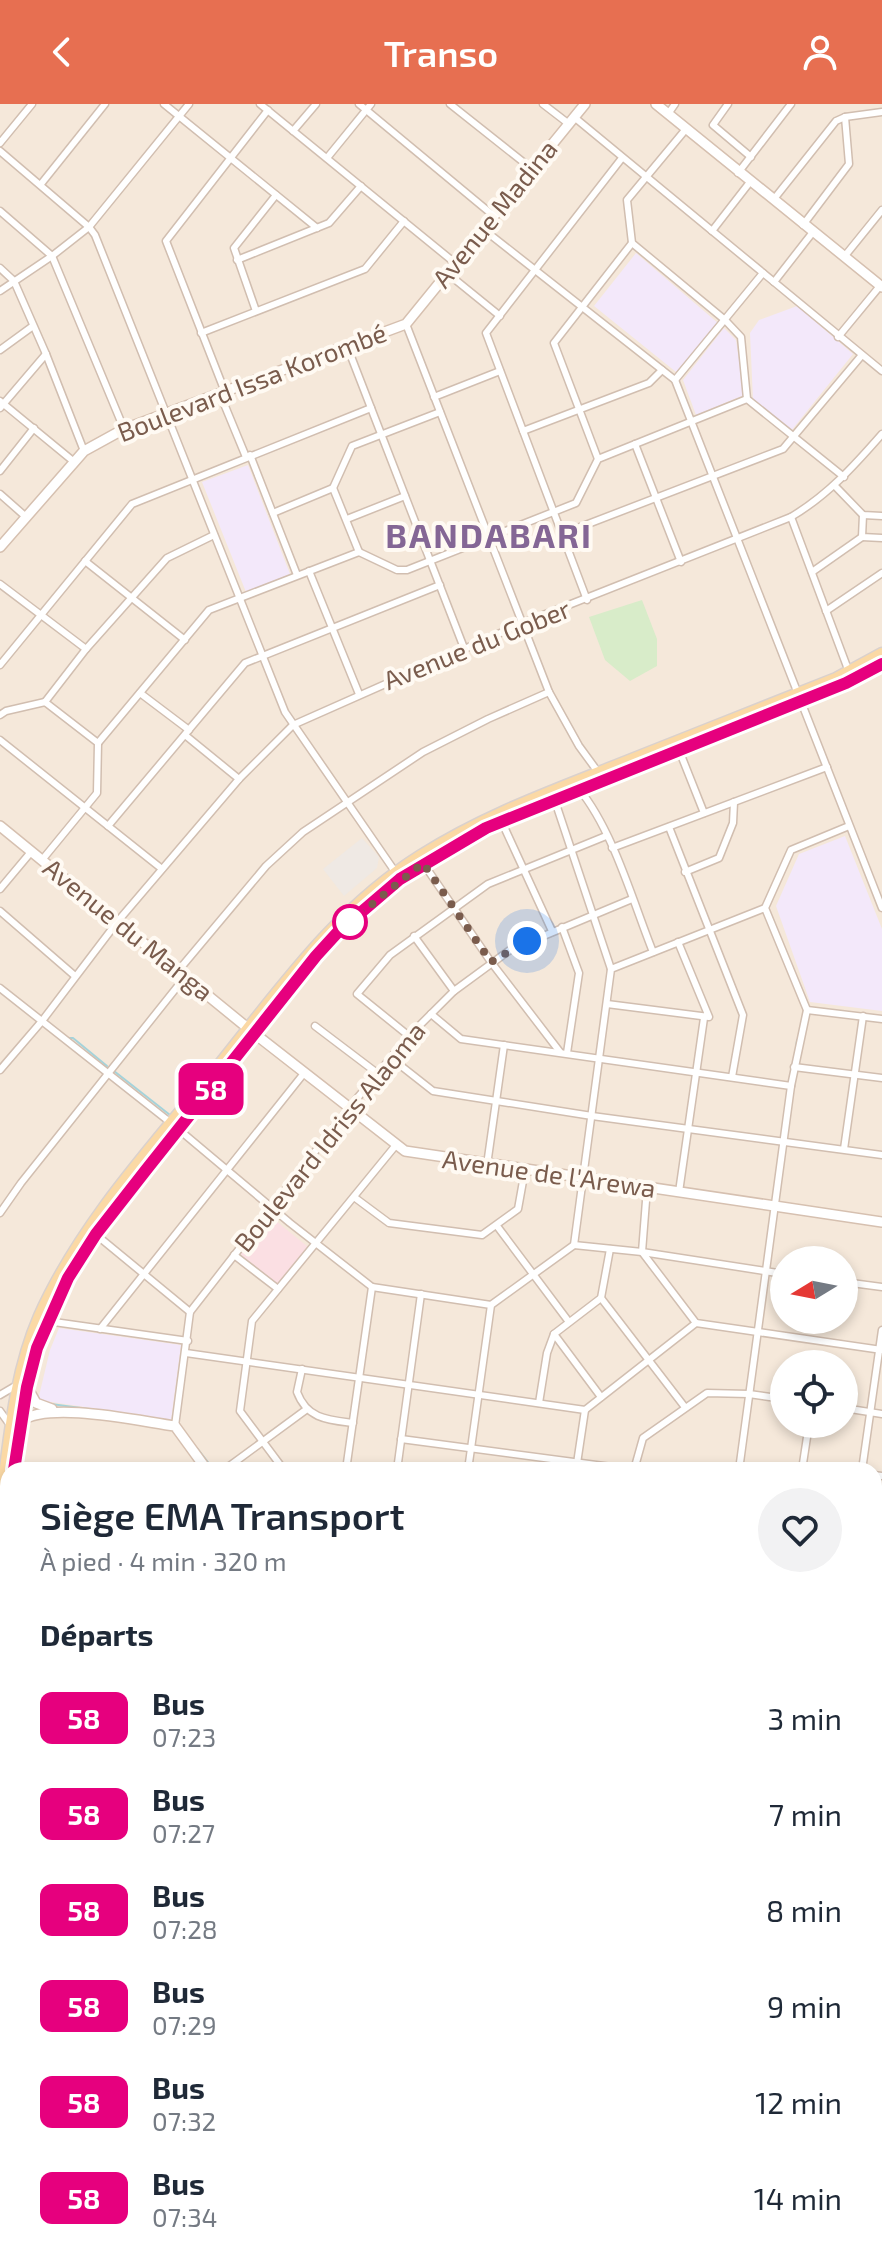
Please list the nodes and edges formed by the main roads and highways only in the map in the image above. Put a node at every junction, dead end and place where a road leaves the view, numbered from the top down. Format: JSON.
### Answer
{"nodes":[{"id":1,"x":882,"y":653,"type":"edge"},
{"id":2,"x":882,"y":664,"type":"edge"},
{"id":3,"x":800,"y":697,"type":"junction"},
{"id":4,"x":710,"y":733,"type":"junction"},
{"id":5,"x":499,"y":816,"type":"junction"},
{"id":6,"x":398,"y":876,"type":"junction"},
{"id":7,"x":93,"y":1232,"type":"junction"},
{"id":8,"x":22,"y":1386,"type":"junction"},
{"id":9,"x":16,"y":1424,"type":"junction"},
{"id":10,"x":9,"y":1462,"type":"edge"},
{"id":11,"x":15,"y":1462,"type":"edge"}],
"edges":[{"from":1,"to":3,"type":"main road"},
{"from":2,"to":3,"type":"main road"},
{"from":3,"to":4,"type":"main road"},
{"from":4,"to":5,"type":"main road"},
{"from":4,"to":5,"type":"main road"},
{"from":5,"to":6,"type":"main road"},
{"from":5,"to":6,"type":"main road"},
{"from":6,"to":7,"type":"main road"},
{"from":7,"to":8,"type":"main road"},
{"from":7,"to":8,"type":"main road"},
{"from":8,"to":9,"type":"main road"},
{"from":9,"to":10,"type":"main road"},
{"from":9,"to":11,"type":"main road"}]}
